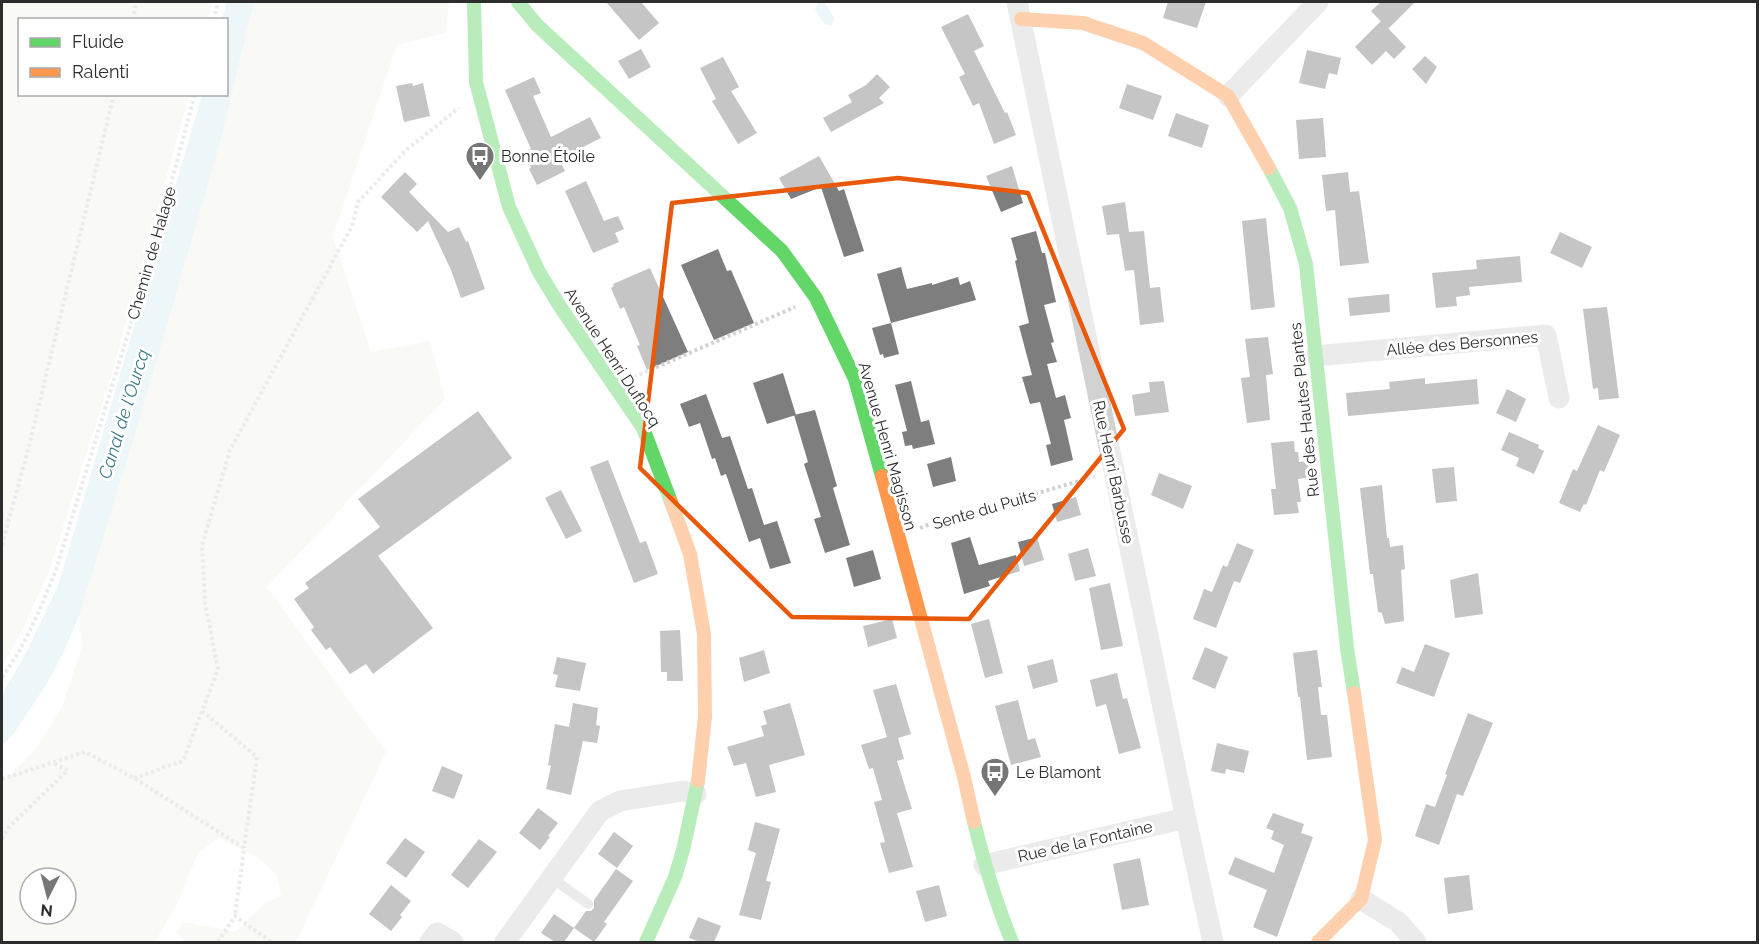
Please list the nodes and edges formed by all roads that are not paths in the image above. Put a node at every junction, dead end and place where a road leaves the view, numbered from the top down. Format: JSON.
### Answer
{"nodes":[{"id":1,"x":474,"y":2,"type":"edge"},
{"id":2,"x":518,"y":2,"type":"edge"},
{"id":3,"x":1318,"y":2,"type":"edge"},
{"id":4,"x":1019,"y":10,"type":"edge"},
{"id":5,"x":1228,"y":96,"type":"junction"},
{"id":6,"x":1315,"y":357,"type":"junction"},
{"id":7,"x":1559,"y":398,"type":"dead end"},
{"id":8,"x":696,"y":794,"type":"junction"},
{"id":9,"x":1186,"y":818,"type":"junction"},
{"id":10,"x":984,"y":865,"type":"junction"},
{"id":11,"x":552,"y":878,"type":"junction"},
{"id":12,"x":1361,"y":899,"type":"junction"},
{"id":13,"x":588,"y":904,"type":"dead end"},
{"id":14,"x":430,"y":942,"type":"edge"},
{"id":15,"x":453,"y":942,"type":"edge"},
{"id":16,"x":505,"y":942,"type":"edge"},
{"id":17,"x":646,"y":942,"type":"edge"},
{"id":18,"x":1012,"y":942,"type":"edge"},
{"id":19,"x":1213,"y":942,"type":"edge"},
{"id":20,"x":1318,"y":942,"type":"edge"},
{"id":21,"x":1416,"y":942,"type":"edge"}],
"edges":[{"from":1,"to":8,"type":"street","name":"Avenue Henri Duflocq"},
{"from":2,"to":10,"type":"street","name":"Avenue Henri Magisson"},
{"from":3,"to":5,"type":"street"},
{"from":4,"to":5,"type":"street","name":"Rue des Hautes Plantes"},
{"from":4,"to":9,"type":"street","name":"Rue Henri Barbusse"},
{"from":5,"to":6,"type":"street","name":"Rue des Hautes Plantes"},
{"from":6,"to":7,"type":"street","name":"Allée des Bersonnes"},
{"from":6,"to":12,"type":"street","name":"Rue des Hautes Plantes"},
{"from":8,"to":11,"type":"street"},
{"from":8,"to":17,"type":"street","name":"Avenue Henri Duflocq"},
{"from":9,"to":10,"type":"street","name":"Rue de la Fontaine"},
{"from":9,"to":19,"type":"street","name":"Rue Henri Barbusse"},
{"from":10,"to":18,"type":"street","name":"Avenue Henri Magisson"},
{"from":11,"to":13,"type":"lane"},
{"from":11,"to":16,"type":"street"},
{"from":12,"to":20,"type":"street"},
{"from":12,"to":21,"type":"street"},
{"from":14,"to":15,"type":"street"}]}
